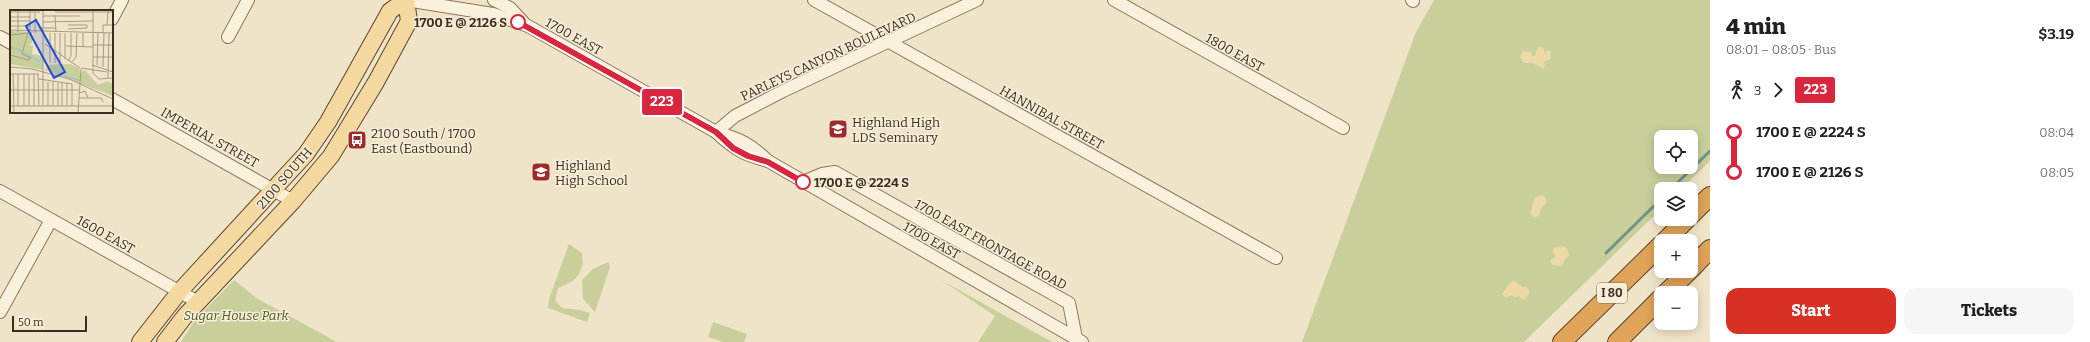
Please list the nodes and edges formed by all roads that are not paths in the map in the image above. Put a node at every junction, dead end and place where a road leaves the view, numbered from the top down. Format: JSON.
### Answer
{"nodes":[{"id":1,"x":122,"y":0,"type":"edge"},
{"id":2,"x":248,"y":0,"type":"edge"},
{"id":3,"x":406,"y":0,"type":"edge"},
{"id":4,"x":494,"y":0,"type":"edge"},
{"id":5,"x":814,"y":0,"type":"edge"},
{"id":6,"x":977,"y":0,"type":"edge"},
{"id":7,"x":1114,"y":0,"type":"edge"},
{"id":8,"x":113,"y":17,"type":"edge"},
{"id":9,"x":528,"y":26,"type":"junction"},
{"id":10,"x":0,"y":36,"type":"edge"},
{"id":11,"x":228,"y":37,"type":"dead end"},
{"id":12,"x":889,"y":41,"type":"junction"},
{"id":13,"x":10,"y":42,"type":"edge"},
{"id":14,"x":113,"y":100,"type":"edge"},
{"id":15,"x":1343,"y":128,"type":"dead end"},
{"id":16,"x":716,"y":132,"type":"junction"},
{"id":17,"x":803,"y":182,"type":"junction"},
{"id":18,"x":275,"y":190,"type":"junction"},
{"id":19,"x":0,"y":192,"type":"edge"},
{"id":20,"x":1710,"y":196,"type":"edge"},
{"id":21,"x":293,"y":201,"type":"junction"},
{"id":22,"x":1698,"y":208,"type":"edge"},
{"id":23,"x":51,"y":220,"type":"junction"},
{"id":24,"x":1680,"y":226,"type":"edge"},
{"id":25,"x":1672,"y":234,"type":"edge"},
{"id":26,"x":1710,"y":249,"type":"edge"},
{"id":27,"x":1654,"y":251,"type":"edge"},
{"id":28,"x":1276,"y":258,"type":"dead end"},
{"id":29,"x":1698,"y":262,"type":"edge"},
{"id":30,"x":1682,"y":278,"type":"edge"},
{"id":31,"x":1673,"y":286,"type":"edge"},
{"id":32,"x":180,"y":292,"type":"junction"},
{"id":33,"x":198,"y":302,"type":"junction"},
{"id":34,"x":1654,"y":305,"type":"edge"},
{"id":35,"x":0,"y":312,"type":"edge"},
{"id":36,"x":1079,"y":340,"type":"edge"},
{"id":37,"x":140,"y":342,"type":"edge"},
{"id":38,"x":165,"y":342,"type":"edge"},
{"id":39,"x":1562,"y":342,"type":"edge"},
{"id":40,"x":1617,"y":342,"type":"edge"}],
"edges":[{"from":1,"to":8,"type":"street"},
{"from":2,"to":11,"type":"street"},
{"from":3,"to":9,"type":"street","name":"1700 EAST"},
{"from":3,"to":18,"type":"main road","name":"2100 SOUTH"},
{"from":3,"to":21,"type":"main road","name":"2100 SOUTH"},
{"from":4,"to":9,"type":"street"},
{"from":5,"to":12,"type":"street","name":"HANNIBAL STREET"},
{"from":6,"to":12,"type":"street","name":"PARLEYS CANYON BOULEVARD"},
{"from":7,"to":15,"type":"street","name":"1800 EAST"},
{"from":9,"to":16,"type":"street","name":"1700 EAST"},
{"from":10,"to":13,"type":"street"},
{"from":12,"to":16,"type":"street","name":"PARLEYS CANYON BOULEVARD"},
{"from":12,"to":28,"type":"street","name":"HANNIBAL STREET"},
{"from":14,"to":18,"type":"street","name":"IMPERIAL STREET"},
{"from":16,"to":17,"type":"street","name":"1700 EAST"},
{"from":17,"to":36,"type":"street","name":"1700 EAST"},
{"from":17,"to":36,"type":"street","name":"1700 EAST FRONTAGE ROAD"},
{"from":18,"to":21,"type":"street","name":"IMPERIAL STREET"},
{"from":18,"to":32,"type":"main road","name":"2100 SOUTH"},
{"from":19,"to":23,"type":"street","name":"1600 EAST"},
{"from":20,"to":22,"type":"highway"},
{"from":21,"to":33,"type":"main road","name":"2100 SOUTH"},
{"from":23,"to":32,"type":"street","name":"1600 EAST"},
{"from":23,"to":35,"type":"street"},
{"from":24,"to":25,"type":"highway"},
{"from":26,"to":29,"type":"highway"},
{"from":27,"to":39,"type":"highway","number":"I 80"},
{"from":30,"to":31,"type":"highway"},
{"from":32,"to":33,"type":"street","name":"1600 EAST"},
{"from":32,"to":37,"type":"main road","name":"2100 SOUTH"},
{"from":33,"to":38,"type":"main road","name":"2100 SOUTH"},
{"from":34,"to":40,"type":"highway"}]}
